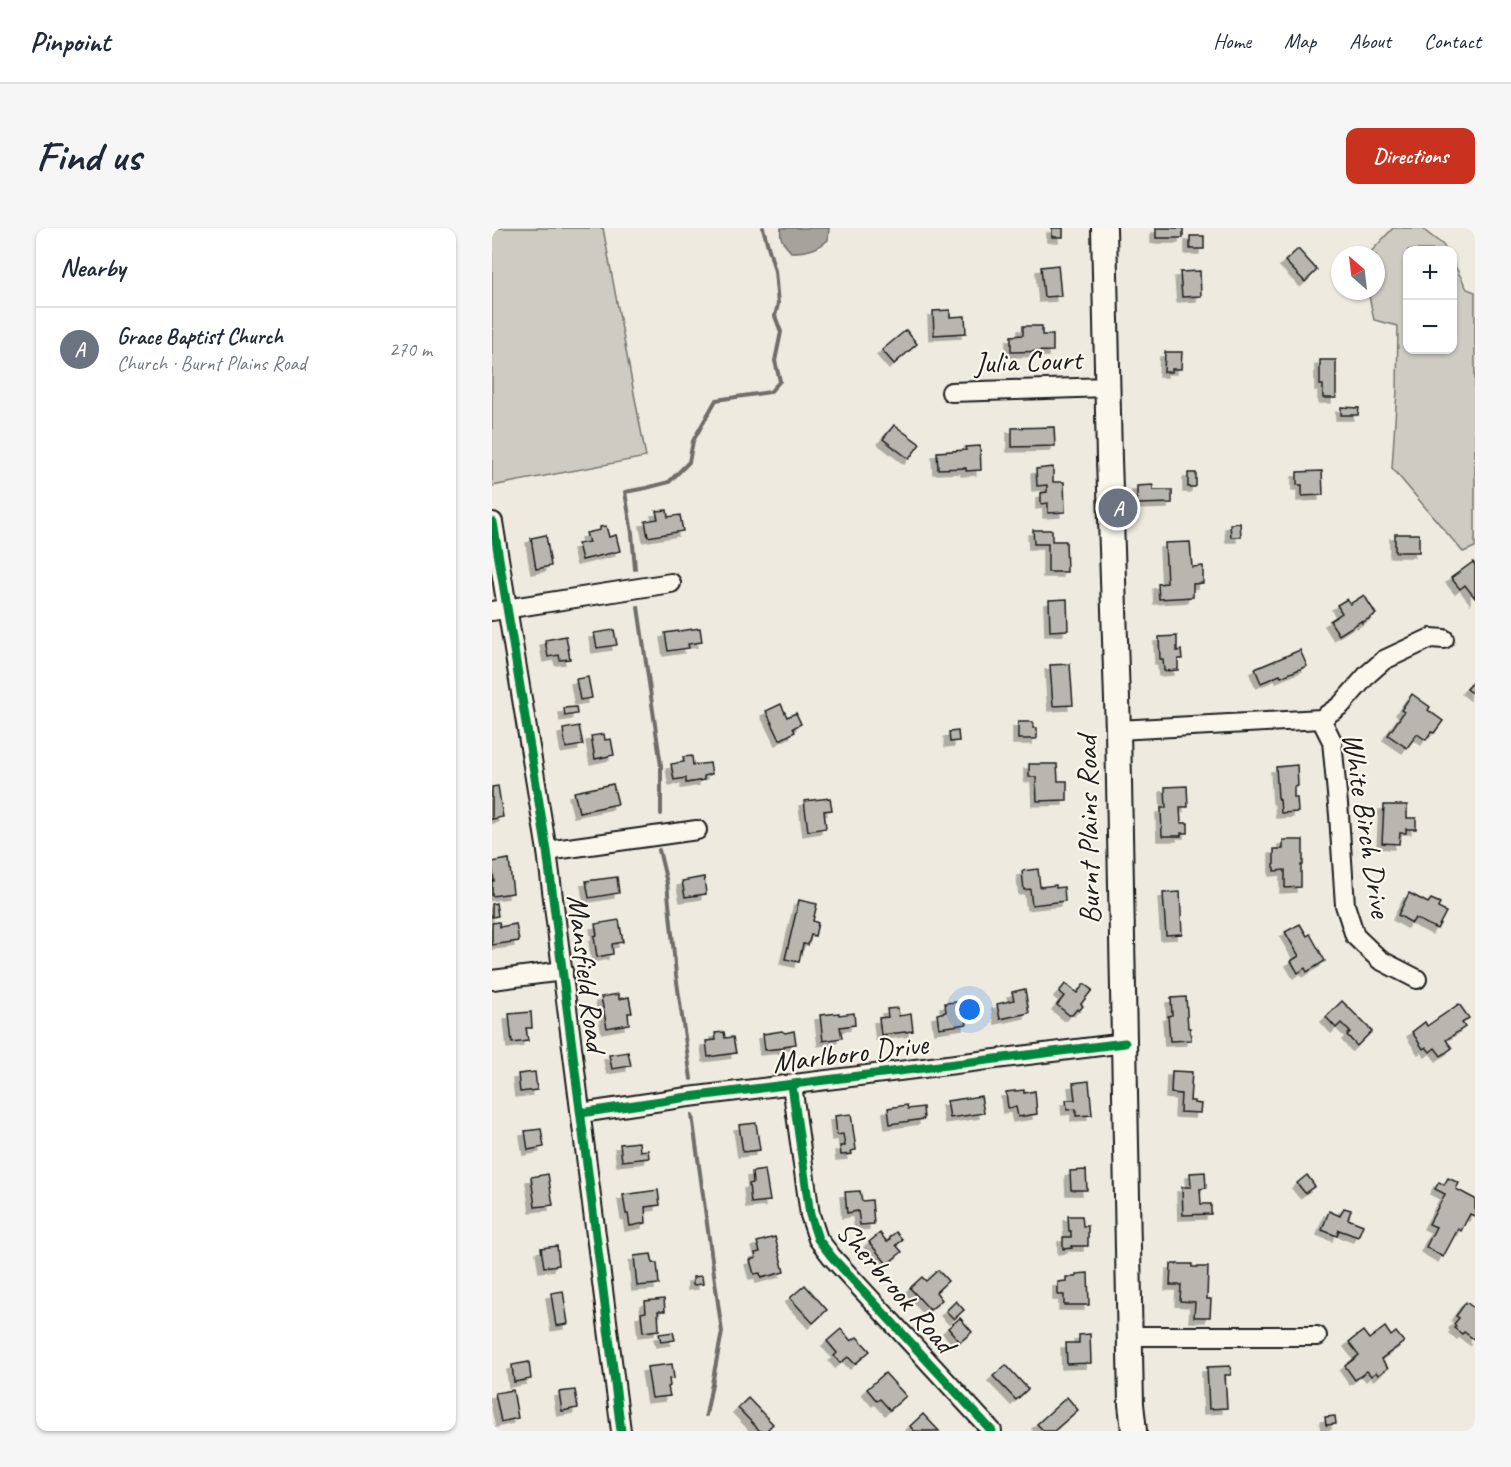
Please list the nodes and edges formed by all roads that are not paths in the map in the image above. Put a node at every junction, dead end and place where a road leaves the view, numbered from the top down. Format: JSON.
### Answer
{"nodes":[{"id":1,"x":1104,"y":228,"type":"edge"},
{"id":2,"x":1107,"y":387,"type":"junction"},
{"id":3,"x":951,"y":392,"type":"dead end"},
{"id":4,"x":493,"y":522,"type":"edge"},
{"id":5,"x":671,"y":583,"type":"dead end"},
{"id":6,"x":500,"y":610,"type":"edge"},
{"id":7,"x":1444,"y":639,"type":"dead end"},
{"id":8,"x":1321,"y":719,"type":"junction"},
{"id":9,"x":1118,"y":730,"type":"junction"},
{"id":10,"x":697,"y":830,"type":"dead end"},
{"id":11,"x":547,"y":851,"type":"junction"},
{"id":12,"x":563,"y":971,"type":"junction"},
{"id":13,"x":1418,"y":979,"type":"dead end"},
{"id":14,"x":492,"y":980,"type":"edge"},
{"id":15,"x":1125,"y":1043,"type":"junction"},
{"id":16,"x":792,"y":1084,"type":"junction"},
{"id":17,"x":581,"y":1113,"type":"junction"},
{"id":18,"x":1130,"y":1336,"type":"junction"},
{"id":19,"x":1317,"y":1336,"type":"dead end"},
{"id":20,"x":621,"y":1431,"type":"edge"},
{"id":21,"x":992,"y":1431,"type":"edge"},
{"id":22,"x":1134,"y":1431,"type":"edge"}],
"edges":[{"from":1,"to":2,"type":"main road","name":"Burnt Plains Road"},
{"from":2,"to":3,"type":"street","name":"Julia Court"},
{"from":2,"to":9,"type":"main road","name":"Burnt Plains Road"},
{"from":4,"to":6,"type":"street","name":"Mansfield Road"},
{"from":5,"to":6,"type":"street"},
{"from":6,"to":11,"type":"street","name":"Mansfield Road"},
{"from":7,"to":8,"type":"street"},
{"from":8,"to":9,"type":"street"},
{"from":8,"to":13,"type":"street","name":"White Birch Drive"},
{"from":9,"to":15,"type":"main road","name":"Burnt Plains Road"},
{"from":10,"to":11,"type":"street"},
{"from":11,"to":12,"type":"street","name":"Mansfield Road"},
{"from":12,"to":14,"type":"street"},
{"from":12,"to":17,"type":"street","name":"Mansfield Road"},
{"from":15,"to":16,"type":"street","name":"Marlboro Drive"},
{"from":15,"to":18,"type":"main road","name":"Burnt Plains Road"},
{"from":16,"to":17,"type":"street","name":"Marlboro Drive"},
{"from":16,"to":21,"type":"street","name":"Sherbrook Road"},
{"from":17,"to":20,"type":"street","name":"Mansfield Road"},
{"from":18,"to":19,"type":"street"},
{"from":18,"to":22,"type":"main road","name":"Burnt Plains Road"}]}
